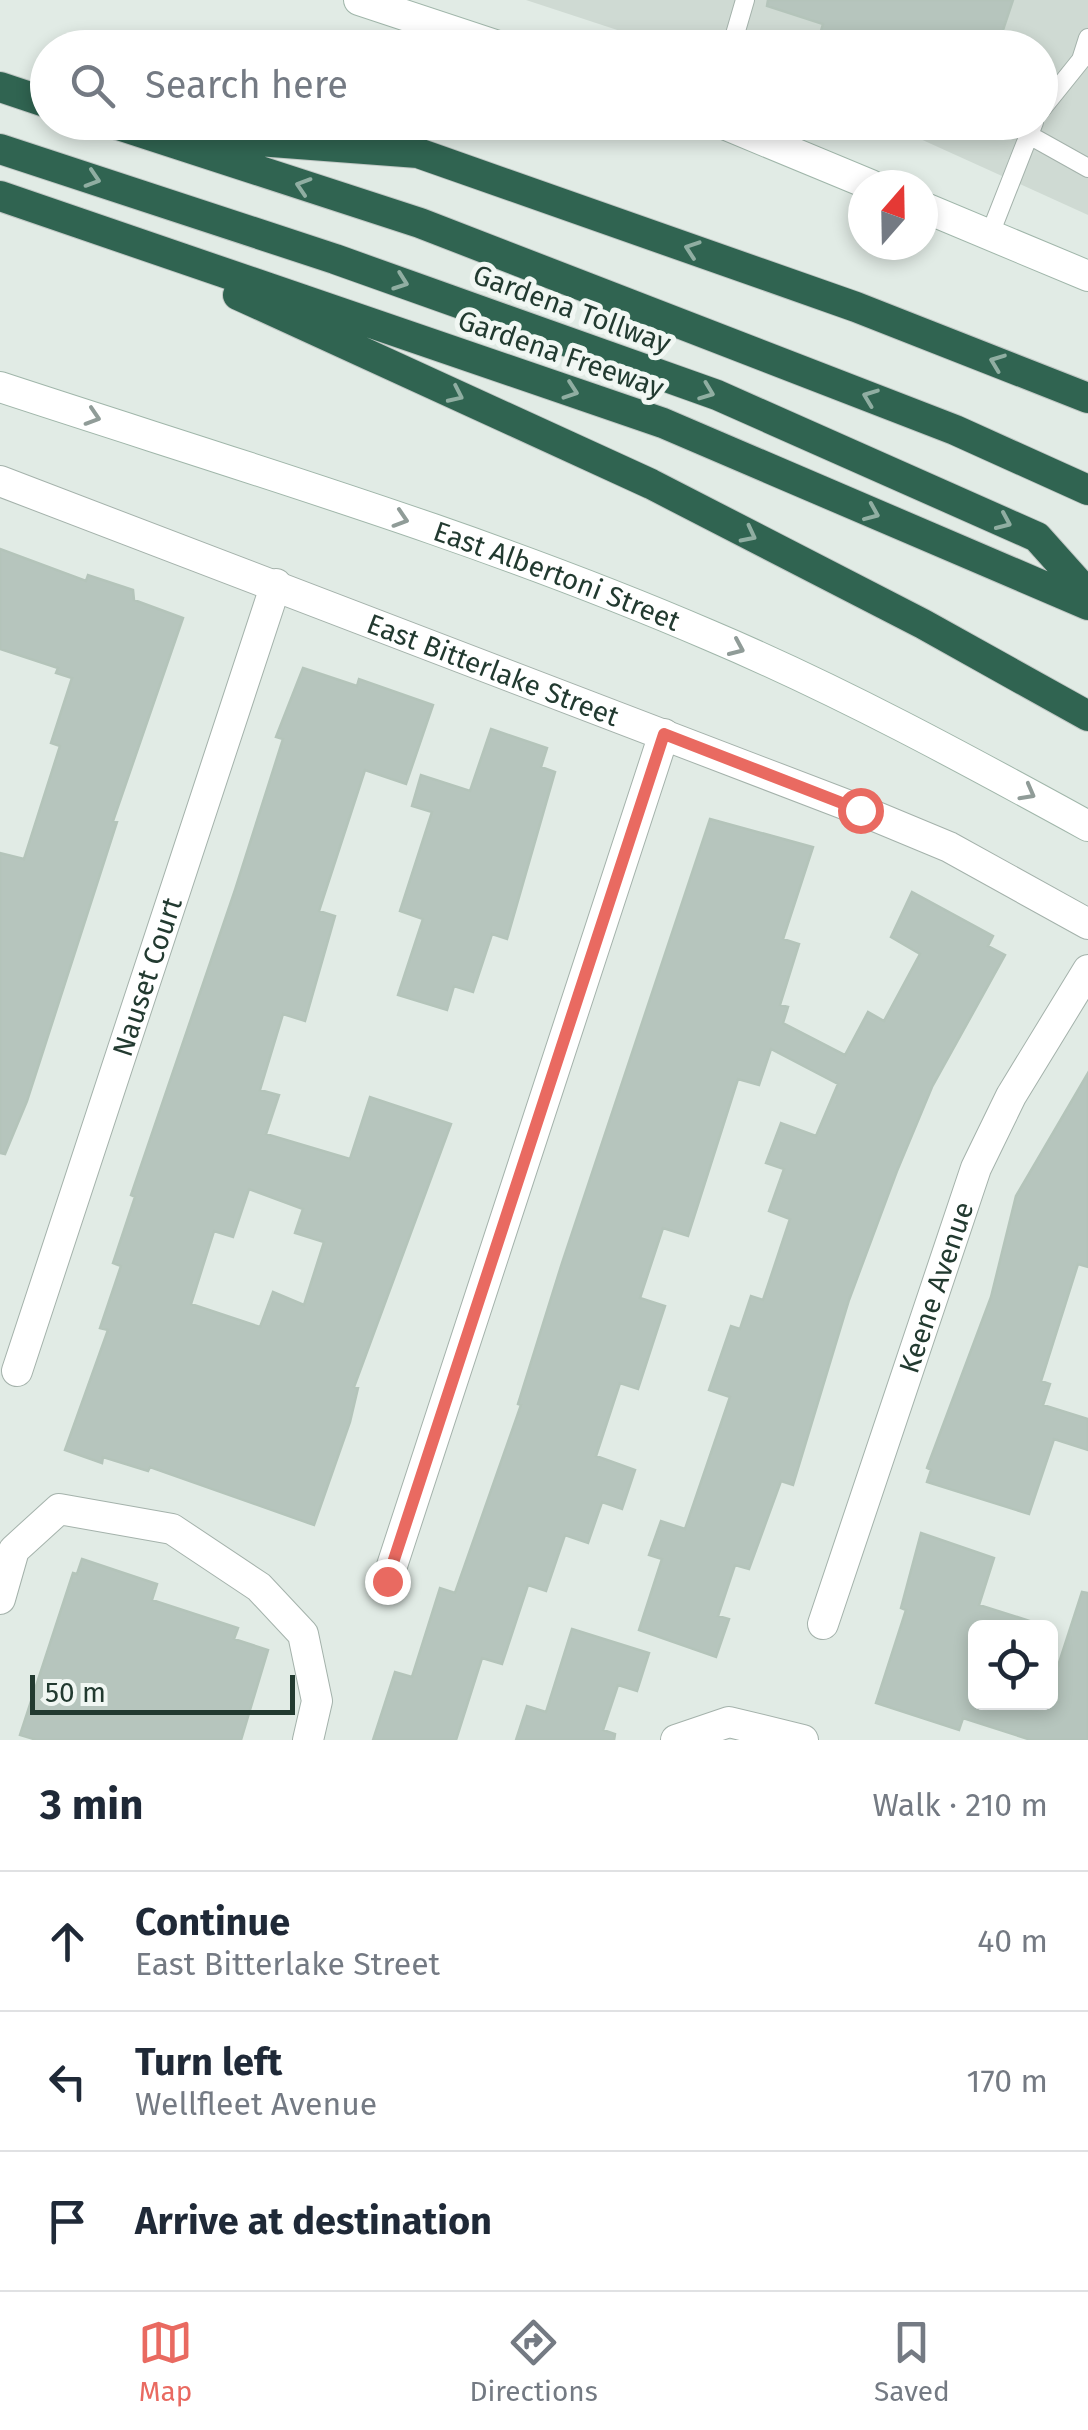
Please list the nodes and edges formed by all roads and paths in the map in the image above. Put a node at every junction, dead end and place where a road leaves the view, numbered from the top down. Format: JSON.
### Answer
{"nodes":[{"id":1,"x":360,"y":0,"type":"edge"},
{"id":2,"x":745,"y":0,"type":"edge"},
{"id":3,"x":450,"y":30,"type":"edge"},
{"id":4,"x":736,"y":30,"type":"edge"},
{"id":5,"x":1088,"y":38,"type":"edge"},
{"id":6,"x":0,"y":87,"type":"edge"},
{"id":7,"x":1058,"y":89,"type":"edge"},
{"id":8,"x":30,"y":96,"type":"edge"},
{"id":9,"x":164,"y":140,"type":"edge"},
{"id":10,"x":240,"y":140,"type":"edge"},
{"id":11,"x":763,"y":140,"type":"edge"},
{"id":12,"x":1028,"y":140,"type":"edge"},
{"id":13,"x":1048,"y":140,"type":"edge"},
{"id":14,"x":0,"y":149,"type":"edge"},
{"id":15,"x":1088,"y":168,"type":"edge"},
{"id":16,"x":848,"y":175,"type":"edge"},
{"id":17,"x":0,"y":196,"type":"edge"},
{"id":18,"x":938,"y":212,"type":"edge"},
{"id":19,"x":81,"y":222,"type":"junction"},
{"id":20,"x":990,"y":234,"type":"junction"},
{"id":21,"x":1088,"y":276,"type":"edge"},
{"id":22,"x":0,"y":387,"type":"edge"},
{"id":23,"x":1088,"y":398,"type":"edge"},
{"id":24,"x":0,"y":481,"type":"edge"},
{"id":25,"x":1088,"y":490,"type":"edge"},
{"id":26,"x":276,"y":584,"type":"junction"},
{"id":27,"x":1088,"y":594,"type":"edge"},
{"id":28,"x":1088,"y":606,"type":"edge"},
{"id":29,"x":1088,"y":716,"type":"edge"},
{"id":30,"x":664,"y":734,"type":"junction"},
{"id":31,"x":1088,"y":826,"type":"edge"},
{"id":32,"x":1088,"y":924,"type":"edge"},
{"id":33,"x":1088,"y":970,"type":"edge"},
{"id":34,"x":17,"y":1370,"type":"dead end"},
{"id":35,"x":387,"y":1581,"type":"dead end"},
{"id":36,"x":0,"y":1598,"type":"edge"},
{"id":37,"x":823,"y":1624,"type":"dead end"},
{"id":38,"x":678,"y":1738,"type":"edge"},
{"id":39,"x":308,"y":1740,"type":"edge"},
{"id":40,"x":804,"y":1740,"type":"edge"}],
"edges":[{"from":1,"to":3,"type":"street"},
{"from":2,"to":4,"type":"lane"},
{"from":5,"to":7,"type":"lane"},
{"from":6,"to":8,"type":"highway"},
{"from":25,"to":9,"type":"highway","one_way":true},
{"from":23,"to":10,"type":"highway","one_way":true},
{"from":11,"to":16,"type":"street"},
{"from":12,"to":20,"type":"lane"},
{"from":13,"to":15,"type":"lane"},
{"from":14,"to":27,"type":"highway","name":"Gardena Tollway","one_way":true},
{"from":17,"to":19,"type":"highway","name":"Gardena Freeway"},
{"from":18,"to":20,"type":"street"},
{"from":19,"to":28,"type":"highway","name":"Gardena Freeway","one_way":true},
{"from":19,"to":29,"type":"highway","one_way":true},
{"from":20,"to":21,"type":"street"},
{"from":22,"to":31,"type":"street","name":"East Albertoni Street","one_way":true},
{"from":24,"to":26,"type":"street","name":"East Bitterlake Street"},
{"from":26,"to":30,"type":"street","name":"East Bitterlake Street"},
{"from":26,"to":34,"type":"street","name":"Nauset Court"},
{"from":30,"to":32,"type":"street","name":"East Bitterlake Street"},
{"from":30,"to":35,"type":"street"},
{"from":33,"to":37,"type":"street","name":"Keene Avenue"},
{"from":36,"to":39,"type":"street"},
{"from":38,"to":40,"type":"street"}]}
